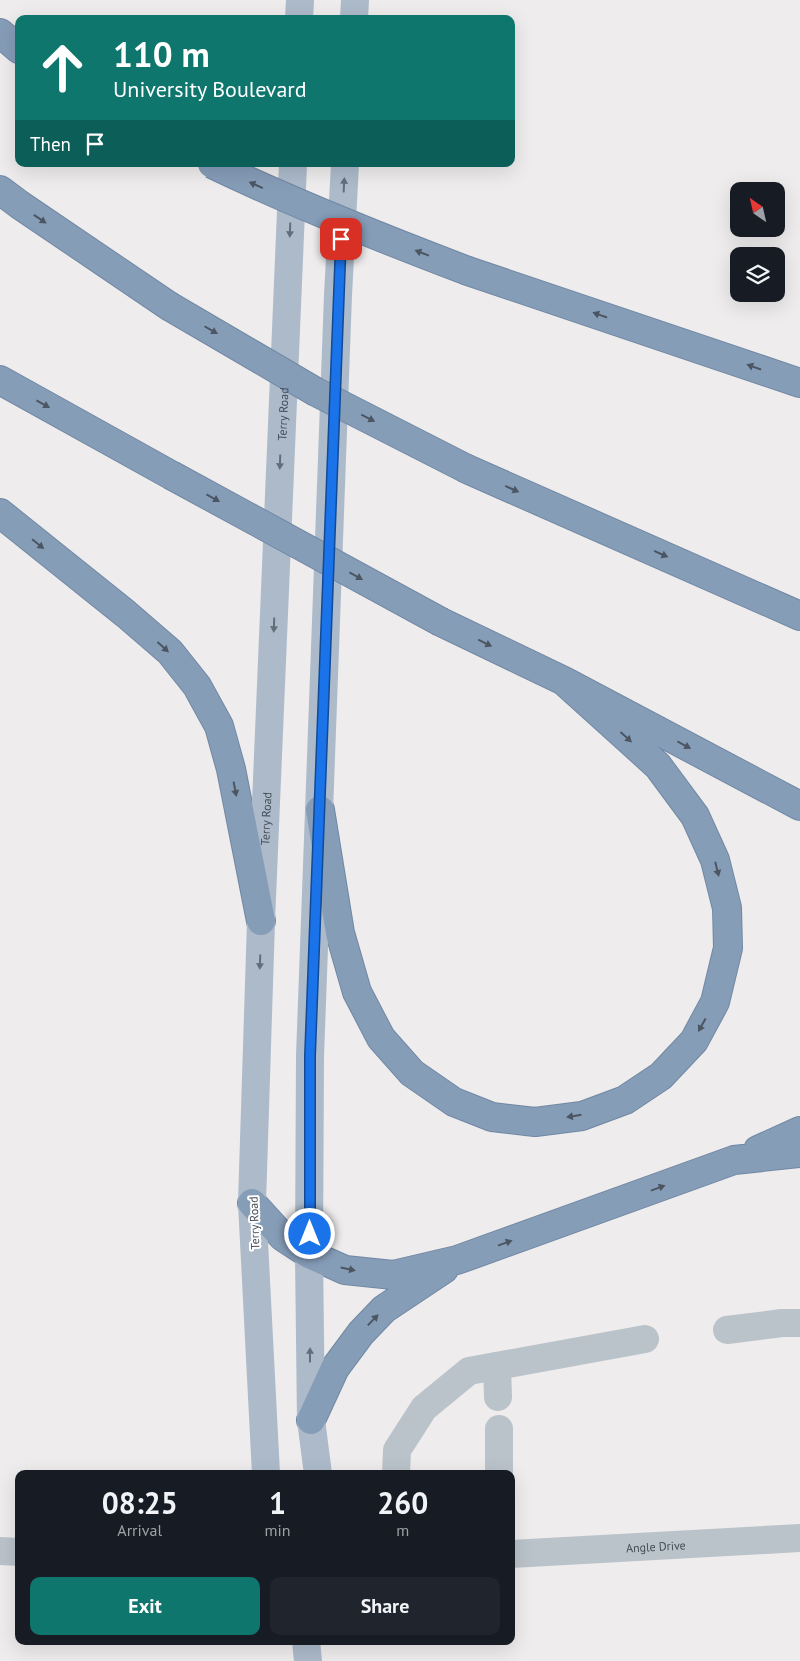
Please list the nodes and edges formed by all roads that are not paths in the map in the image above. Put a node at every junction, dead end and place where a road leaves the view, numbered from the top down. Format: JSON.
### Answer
{"nodes":[{"id":1,"x":300,"y":0,"type":"edge"},
{"id":2,"x":355,"y":0,"type":"edge"},
{"id":3,"x":299,"y":15,"type":"edge"},
{"id":4,"x":354,"y":15,"type":"edge"},
{"id":5,"x":0,"y":32,"type":"edge"},
{"id":6,"x":15,"y":45,"type":"edge"},
{"id":7,"x":0,"y":46,"type":"edge"},
{"id":8,"x":15,"y":56,"type":"edge"},
{"id":9,"x":218,"y":167,"type":"edge"},
{"id":10,"x":293,"y":167,"type":"edge"},
{"id":11,"x":345,"y":167,"type":"edge"},
{"id":12,"x":0,"y":190,"type":"edge"},
{"id":13,"x":0,"y":380,"type":"edge"},
{"id":14,"x":800,"y":383,"type":"edge"},
{"id":15,"x":0,"y":513,"type":"edge"},
{"id":16,"x":800,"y":616,"type":"edge"},
{"id":17,"x":564,"y":681,"type":"junction"},
{"id":18,"x":800,"y":806,"type":"edge"},
{"id":19,"x":320,"y":810,"type":"junction"},
{"id":20,"x":262,"y":921,"type":"junction"},
{"id":21,"x":800,"y":1131,"type":"edge"},
{"id":22,"x":800,"y":1153,"type":"edge"},
{"id":23,"x":734,"y":1160,"type":"junction"},
{"id":24,"x":252,"y":1203,"type":"junction"},
{"id":25,"x":309,"y":1254,"type":"junction"},
{"id":26,"x":457,"y":1260,"type":"junction"},
{"id":27,"x":800,"y":1323,"type":"edge"},
{"id":28,"x":727,"y":1330,"type":"dead end"},
{"id":29,"x":645,"y":1339,"type":"dead end"},
{"id":30,"x":497,"y":1366,"type":"junction"},
{"id":31,"x":498,"y":1397,"type":"dead end"},
{"id":32,"x":311,"y":1420,"type":"junction"},
{"id":33,"x":499,"y":1430,"type":"dead end"},
{"id":34,"x":266,"y":1470,"type":"edge"},
{"id":35,"x":317,"y":1470,"type":"edge"},
{"id":36,"x":396,"y":1470,"type":"edge"},
{"id":37,"x":499,"y":1470,"type":"edge"},
{"id":38,"x":800,"y":1538,"type":"edge"},
{"id":39,"x":0,"y":1551,"type":"edge"},
{"id":40,"x":15,"y":1552,"type":"edge"},
{"id":41,"x":515,"y":1554,"type":"edge"},
{"id":42,"x":306,"y":1645,"type":"edge"},
{"id":43,"x":308,"y":1661,"type":"edge"}],
"edges":[{"from":1,"to":3,"type":"main road"},
{"from":2,"to":4,"type":"main road"},
{"from":5,"to":6,"type":"highway"},
{"from":7,"to":8,"type":"highway"},
{"from":14,"to":9,"type":"highway","one_way":true,"bridge":true},
{"from":10,"to":20,"type":"main road","name":"Terry Road","one_way":true},
{"from":19,"to":11,"type":"main road","one_way":true},
{"from":12,"to":16,"type":"highway","one_way":true,"bridge":true},
{"from":13,"to":17,"type":"highway","one_way":true,"bridge":true},
{"from":15,"to":20,"type":"highway","one_way":true},
{"from":17,"to":18,"type":"highway","one_way":true},
{"from":17,"to":19,"type":"highway","one_way":true},
{"from":19,"to":25,"type":"main road"},
{"from":20,"to":24,"type":"main road","name":"Terry Road","one_way":true},
{"from":21,"to":23,"type":"highway"},
{"from":22,"to":23,"type":"highway"},
{"from":26,"to":23,"type":"highway","one_way":true},
{"from":24,"to":25,"type":"highway"},
{"from":24,"to":34,"type":"main road","name":"Terry Road"},
{"from":25,"to":26,"type":"highway","one_way":true},
{"from":32,"to":25,"type":"main road","one_way":true},
{"from":32,"to":26,"type":"highway","one_way":true},
{"from":27,"to":28,"type":"street"},
{"from":29,"to":30,"type":"street"},
{"from":30,"to":31,"type":"street"},
{"from":30,"to":36,"type":"street"},
{"from":32,"to":35,"type":"main road"},
{"from":33,"to":37,"type":"street"},
{"from":38,"to":41,"type":"street","name":"Angle Drive"},
{"from":39,"to":40,"type":"street"},
{"from":42,"to":43,"type":"main road"}]}
